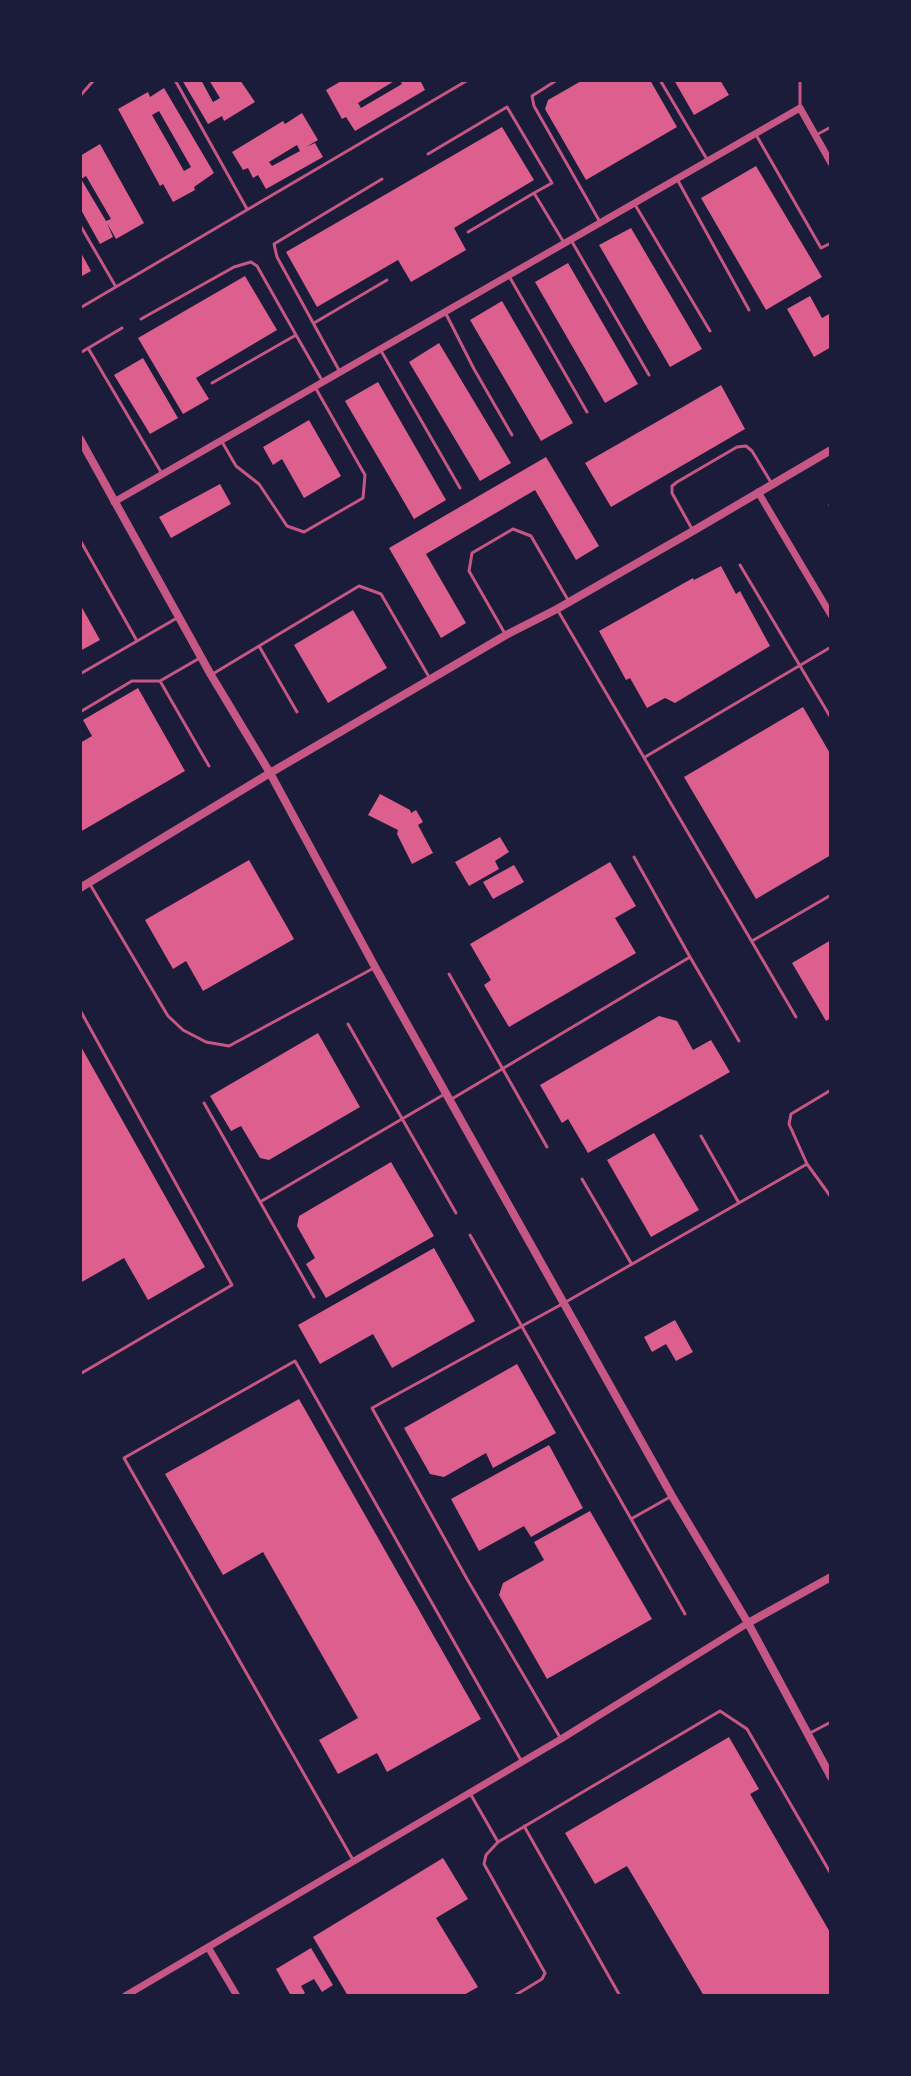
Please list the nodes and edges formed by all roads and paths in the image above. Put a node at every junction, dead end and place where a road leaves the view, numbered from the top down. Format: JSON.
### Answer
{"nodes":[{"id":1,"x":94,"y":80,"type":"edge"},
{"id":2,"x":175,"y":80,"type":"edge"},
{"id":3,"x":468,"y":80,"type":"edge"},
{"id":4,"x":557,"y":80,"type":"edge"},
{"id":5,"x":660,"y":80,"type":"edge"},
{"id":6,"x":800,"y":80,"type":"edge"},
{"id":7,"x":80,"y":96,"type":"edge"},
{"id":8,"x":800,"y":108,"type":"junction"},
{"id":9,"x":831,"y":127,"type":"edge"},
{"id":10,"x":755,"y":133,"type":"junction"},
{"id":11,"x":815,"y":135,"type":"junction"},
{"id":12,"x":428,"y":154,"type":"dead end"},
{"id":13,"x":708,"y":161,"type":"junction"},
{"id":14,"x":831,"y":163,"type":"edge"},
{"id":15,"x":382,"y":179,"type":"dead end"},
{"id":16,"x":677,"y":179,"type":"junction"},
{"id":17,"x":534,"y":193,"type":"junction"},
{"id":18,"x":634,"y":203,"type":"junction"},
{"id":19,"x":248,"y":210,"type":"junction"},
{"id":20,"x":600,"y":222,"type":"junction"},
{"id":21,"x":80,"y":225,"type":"edge"},
{"id":22,"x":468,"y":232,"type":"dead end"},
{"id":23,"x":568,"y":242,"type":"junction"},
{"id":24,"x":831,"y":243,"type":"edge"},
{"id":25,"x":509,"y":276,"type":"junction"},
{"id":26,"x":387,"y":280,"type":"dead end"},
{"id":27,"x":116,"y":287,"type":"junction"},
{"id":28,"x":80,"y":308,"type":"edge"},
{"id":29,"x":749,"y":310,"type":"dead end"},
{"id":30,"x":445,"y":312,"type":"junction"},
{"id":31,"x":141,"y":319,"type":"dead end"},
{"id":32,"x":314,"y":323,"type":"junction"},
{"id":33,"x":122,"y":328,"type":"dead end"},
{"id":34,"x":710,"y":331,"type":"dead end"},
{"id":35,"x":296,"y":335,"type":"junction"},
{"id":36,"x":88,"y":348,"type":"junction"},
{"id":37,"x":380,"y":349,"type":"junction"},
{"id":38,"x":80,"y":353,"type":"edge"},
{"id":39,"x":340,"y":372,"type":"junction"},
{"id":40,"x":649,"y":375,"type":"dead end"},
{"id":41,"x":212,"y":383,"type":"dead end"},
{"id":42,"x":319,"y":384,"type":"junction"},
{"id":43,"x":587,"y":412,"type":"dead end"},
{"id":44,"x":512,"y":435,"type":"dead end"},
{"id":45,"x":80,"y":439,"type":"edge"},
{"id":46,"x":221,"y":440,"type":"junction"},
{"id":47,"x":831,"y":450,"type":"edge"},
{"id":48,"x":163,"y":474,"type":"junction"},
{"id":49,"x":772,"y":484,"type":"junction"},
{"id":50,"x":460,"y":488,"type":"dead end"},
{"id":51,"x":758,"y":492,"type":"junction"},
{"id":52,"x":114,"y":502,"type":"junction"},
{"id":53,"x":693,"y":531,"type":"junction"},
{"id":54,"x":80,"y":540,"type":"edge"},
{"id":55,"x":740,"y":565,"type":"dead end"},
{"id":56,"x":569,"y":602,"type":"junction"},
{"id":57,"x":557,"y":609,"type":"junction"},
{"id":58,"x":831,"y":615,"type":"edge"},
{"id":59,"x":179,"y":617,"type":"junction"},
{"id":60,"x":506,"y":635,"type":"junction"},
{"id":61,"x":137,"y":641,"type":"junction"},
{"id":62,"x":259,"y":646,"type":"junction"},
{"id":63,"x":831,"y":647,"type":"edge"},
{"id":64,"x":201,"y":657,"type":"junction"},
{"id":65,"x":799,"y":665,"type":"junction"},
{"id":66,"x":80,"y":674,"type":"edge"},
{"id":67,"x":211,"y":675,"type":"junction"},
{"id":68,"x":431,"y":680,"type":"junction"},
{"id":69,"x":160,"y":681,"type":"junction"},
{"id":70,"x":80,"y":712,"type":"edge"},
{"id":71,"x":297,"y":712,"type":"dead end"},
{"id":72,"x":831,"y":718,"type":"edge"},
{"id":73,"x":644,"y":758,"type":"junction"},
{"id":74,"x":209,"y":766,"type":"dead end"},
{"id":75,"x":270,"y":773,"type":"junction"},
{"id":76,"x":634,"y":857,"type":"dead end"},
{"id":77,"x":83,"y":886,"type":"edge"},
{"id":78,"x":831,"y":895,"type":"edge"},
{"id":79,"x":752,"y":941,"type":"junction"},
{"id":80,"x":690,"y":957,"type":"junction"},
{"id":81,"x":375,"y":967,"type":"junction"},
{"id":82,"x":449,"y":974,"type":"dead end"},
{"id":83,"x":80,"y":1010,"type":"edge"},
{"id":84,"x":796,"y":1017,"type":"dead end"},
{"id":85,"x":348,"y":1024,"type":"dead end"},
{"id":86,"x":739,"y":1041,"type":"dead end"},
{"id":87,"x":504,"y":1068,"type":"junction"},
{"id":88,"x":831,"y":1090,"type":"edge"},
{"id":89,"x":448,"y":1097,"type":"junction"},
{"id":90,"x":204,"y":1103,"type":"dead end"},
{"id":91,"x":402,"y":1119,"type":"junction"},
{"id":92,"x":701,"y":1136,"type":"dead end"},
{"id":93,"x":547,"y":1147,"type":"dead end"},
{"id":94,"x":807,"y":1164,"type":"junction"},
{"id":95,"x":582,"y":1179,"type":"dead end"},
{"id":96,"x":831,"y":1197,"type":"edge"},
{"id":97,"x":260,"y":1202,"type":"junction"},
{"id":98,"x":739,"y":1203,"type":"junction"},
{"id":99,"x":456,"y":1213,"type":"dead end"},
{"id":100,"x":470,"y":1235,"type":"dead end"},
{"id":101,"x":631,"y":1263,"type":"junction"},
{"id":102,"x":314,"y":1297,"type":"dead end"},
{"id":103,"x":564,"y":1303,"type":"junction"},
{"id":104,"x":522,"y":1326,"type":"junction"},
{"id":105,"x":80,"y":1374,"type":"edge"},
{"id":106,"x":672,"y":1496,"type":"junction"},
{"id":107,"x":631,"y":1519,"type":"junction"},
{"id":108,"x":831,"y":1577,"type":"edge"},
{"id":109,"x":685,"y":1614,"type":"dead end"},
{"id":110,"x":748,"y":1623,"type":"junction"},
{"id":111,"x":831,"y":1722,"type":"edge"},
{"id":112,"x":807,"y":1735,"type":"junction"},
{"id":113,"x":561,"y":1739,"type":"junction"},
{"id":114,"x":522,"y":1762,"type":"junction"},
{"id":115,"x":831,"y":1777,"type":"edge"},
{"id":116,"x":470,"y":1793,"type":"junction"},
{"id":117,"x":524,"y":1826,"type":"junction"},
{"id":118,"x":498,"y":1842,"type":"junction"},
{"id":119,"x":354,"y":1861,"type":"junction"},
{"id":120,"x":831,"y":1874,"type":"edge"},
{"id":121,"x":208,"y":1947,"type":"junction"},
{"id":122,"x":125,"y":1996,"type":"edge"},
{"id":123,"x":237,"y":1996,"type":"edge"},
{"id":124,"x":514,"y":1996,"type":"edge"},
{"id":125,"x":620,"y":1996,"type":"edge"}],
"edges":[{"from":1,"to":7,"type":"lane"},
{"from":2,"to":19,"type":"lane"},
{"from":3,"to":19,"type":"lane"},
{"from":4,"to":20,"type":"lane"},
{"from":5,"to":13,"type":"lane"},
{"from":6,"to":8,"type":"lane"},
{"from":8,"to":10,"type":"street"},
{"from":8,"to":11,"type":"street"},
{"from":9,"to":11,"type":"lane"},
{"from":10,"to":13,"type":"street"},
{"from":10,"to":24,"type":"lane"},
{"from":11,"to":14,"type":"street"},
{"from":12,"to":17,"type":"lane"},
{"from":13,"to":16,"type":"street"},
{"from":15,"to":32,"type":"lane"},
{"from":16,"to":18,"type":"street"},
{"from":16,"to":29,"type":"lane"},
{"from":17,"to":22,"type":"lane"},
{"from":17,"to":23,"type":"lane"},
{"from":18,"to":20,"type":"street"},
{"from":18,"to":34,"type":"lane"},
{"from":19,"to":27,"type":"lane"},
{"from":20,"to":23,"type":"street"},
{"from":21,"to":27,"type":"lane"},
{"from":23,"to":25,"type":"street"},
{"from":23,"to":40,"type":"lane"},
{"from":25,"to":30,"type":"street"},
{"from":25,"to":43,"type":"lane"},
{"from":26,"to":32,"type":"lane"},
{"from":27,"to":28,"type":"lane"},
{"from":30,"to":37,"type":"street"},
{"from":30,"to":44,"type":"lane"},
{"from":31,"to":35,"type":"lane"},
{"from":32,"to":39,"type":"lane"},
{"from":33,"to":36,"type":"lane"},
{"from":35,"to":41,"type":"lane"},
{"from":35,"to":42,"type":"lane"},
{"from":36,"to":38,"type":"lane"},
{"from":36,"to":48,"type":"lane"},
{"from":37,"to":39,"type":"street"},
{"from":37,"to":50,"type":"lane"},
{"from":39,"to":42,"type":"street"},
{"from":42,"to":46,"type":"street"},
{"from":42,"to":46,"type":"lane"},
{"from":45,"to":52,"type":"street"},
{"from":46,"to":48,"type":"street"},
{"from":47,"to":49,"type":"street"},
{"from":48,"to":52,"type":"street"},
{"from":49,"to":51,"type":"street"},
{"from":49,"to":53,"type":"lane"},
{"from":51,"to":53,"type":"street"},
{"from":51,"to":58,"type":"street"},
{"from":52,"to":59,"type":"street"},
{"from":53,"to":56,"type":"street"},
{"from":54,"to":61,"type":"lane"},
{"from":55,"to":65,"type":"lane"},
{"from":56,"to":57,"type":"street"},
{"from":56,"to":60,"type":"lane"},
{"from":57,"to":60,"type":"street"},
{"from":57,"to":73,"type":"lane"},
{"from":59,"to":61,"type":"lane"},
{"from":59,"to":64,"type":"street"},
{"from":60,"to":68,"type":"street"},
{"from":61,"to":66,"type":"lane"},
{"from":62,"to":67,"type":"lane"},
{"from":62,"to":68,"type":"lane"},
{"from":62,"to":71,"type":"lane"},
{"from":63,"to":65,"type":"lane"},
{"from":64,"to":67,"type":"street"},
{"from":64,"to":69,"type":"lane"},
{"from":65,"to":72,"type":"lane"},
{"from":65,"to":73,"type":"lane"},
{"from":67,"to":75,"type":"street"},
{"from":68,"to":75,"type":"street"},
{"from":69,"to":70,"type":"lane"},
{"from":69,"to":74,"type":"lane"},
{"from":73,"to":79,"type":"lane"},
{"from":75,"to":77,"type":"street"},
{"from":75,"to":81,"type":"street"},
{"from":76,"to":80,"type":"lane"},
{"from":77,"to":81,"type":"lane"},
{"from":78,"to":79,"type":"lane"},
{"from":79,"to":84,"type":"lane"},
{"from":80,"to":86,"type":"lane"},
{"from":80,"to":87,"type":"lane"},
{"from":81,"to":89,"type":"street"},
{"from":82,"to":87,"type":"lane"},
{"from":83,"to":105,"type":"lane"},
{"from":85,"to":91,"type":"lane"},
{"from":87,"to":89,"type":"lane"},
{"from":87,"to":93,"type":"lane"},
{"from":88,"to":94,"type":"lane"},
{"from":89,"to":91,"type":"lane"},
{"from":89,"to":103,"type":"street"},
{"from":90,"to":97,"type":"lane"},
{"from":91,"to":97,"type":"lane"},
{"from":91,"to":99,"type":"lane"},
{"from":92,"to":98,"type":"lane"},
{"from":94,"to":96,"type":"lane"},
{"from":94,"to":98,"type":"lane"},
{"from":95,"to":101,"type":"lane"},
{"from":97,"to":102,"type":"lane"},
{"from":98,"to":101,"type":"lane"},
{"from":100,"to":104,"type":"lane"},
{"from":101,"to":103,"type":"lane"},
{"from":103,"to":104,"type":"lane"},
{"from":103,"to":106,"type":"street"},
{"from":104,"to":107,"type":"lane"},
{"from":104,"to":113,"type":"lane"},
{"from":106,"to":107,"type":"lane"},
{"from":106,"to":110,"type":"street"},
{"from":107,"to":109,"type":"lane"},
{"from":108,"to":110,"type":"street"},
{"from":110,"to":112,"type":"street"},
{"from":110,"to":113,"type":"street"},
{"from":111,"to":112,"type":"lane"},
{"from":112,"to":115,"type":"street"},
{"from":113,"to":114,"type":"street"},
{"from":114,"to":116,"type":"street"},
{"from":114,"to":119,"type":"lane"},
{"from":116,"to":118,"type":"lane"},
{"from":116,"to":119,"type":"street"},
{"from":117,"to":118,"type":"lane"},
{"from":117,"to":120,"type":"lane"},
{"from":117,"to":125,"type":"lane"},
{"from":118,"to":124,"type":"lane"},
{"from":119,"to":121,"type":"street"},
{"from":121,"to":122,"type":"street"},
{"from":121,"to":123,"type":"street"}]}
